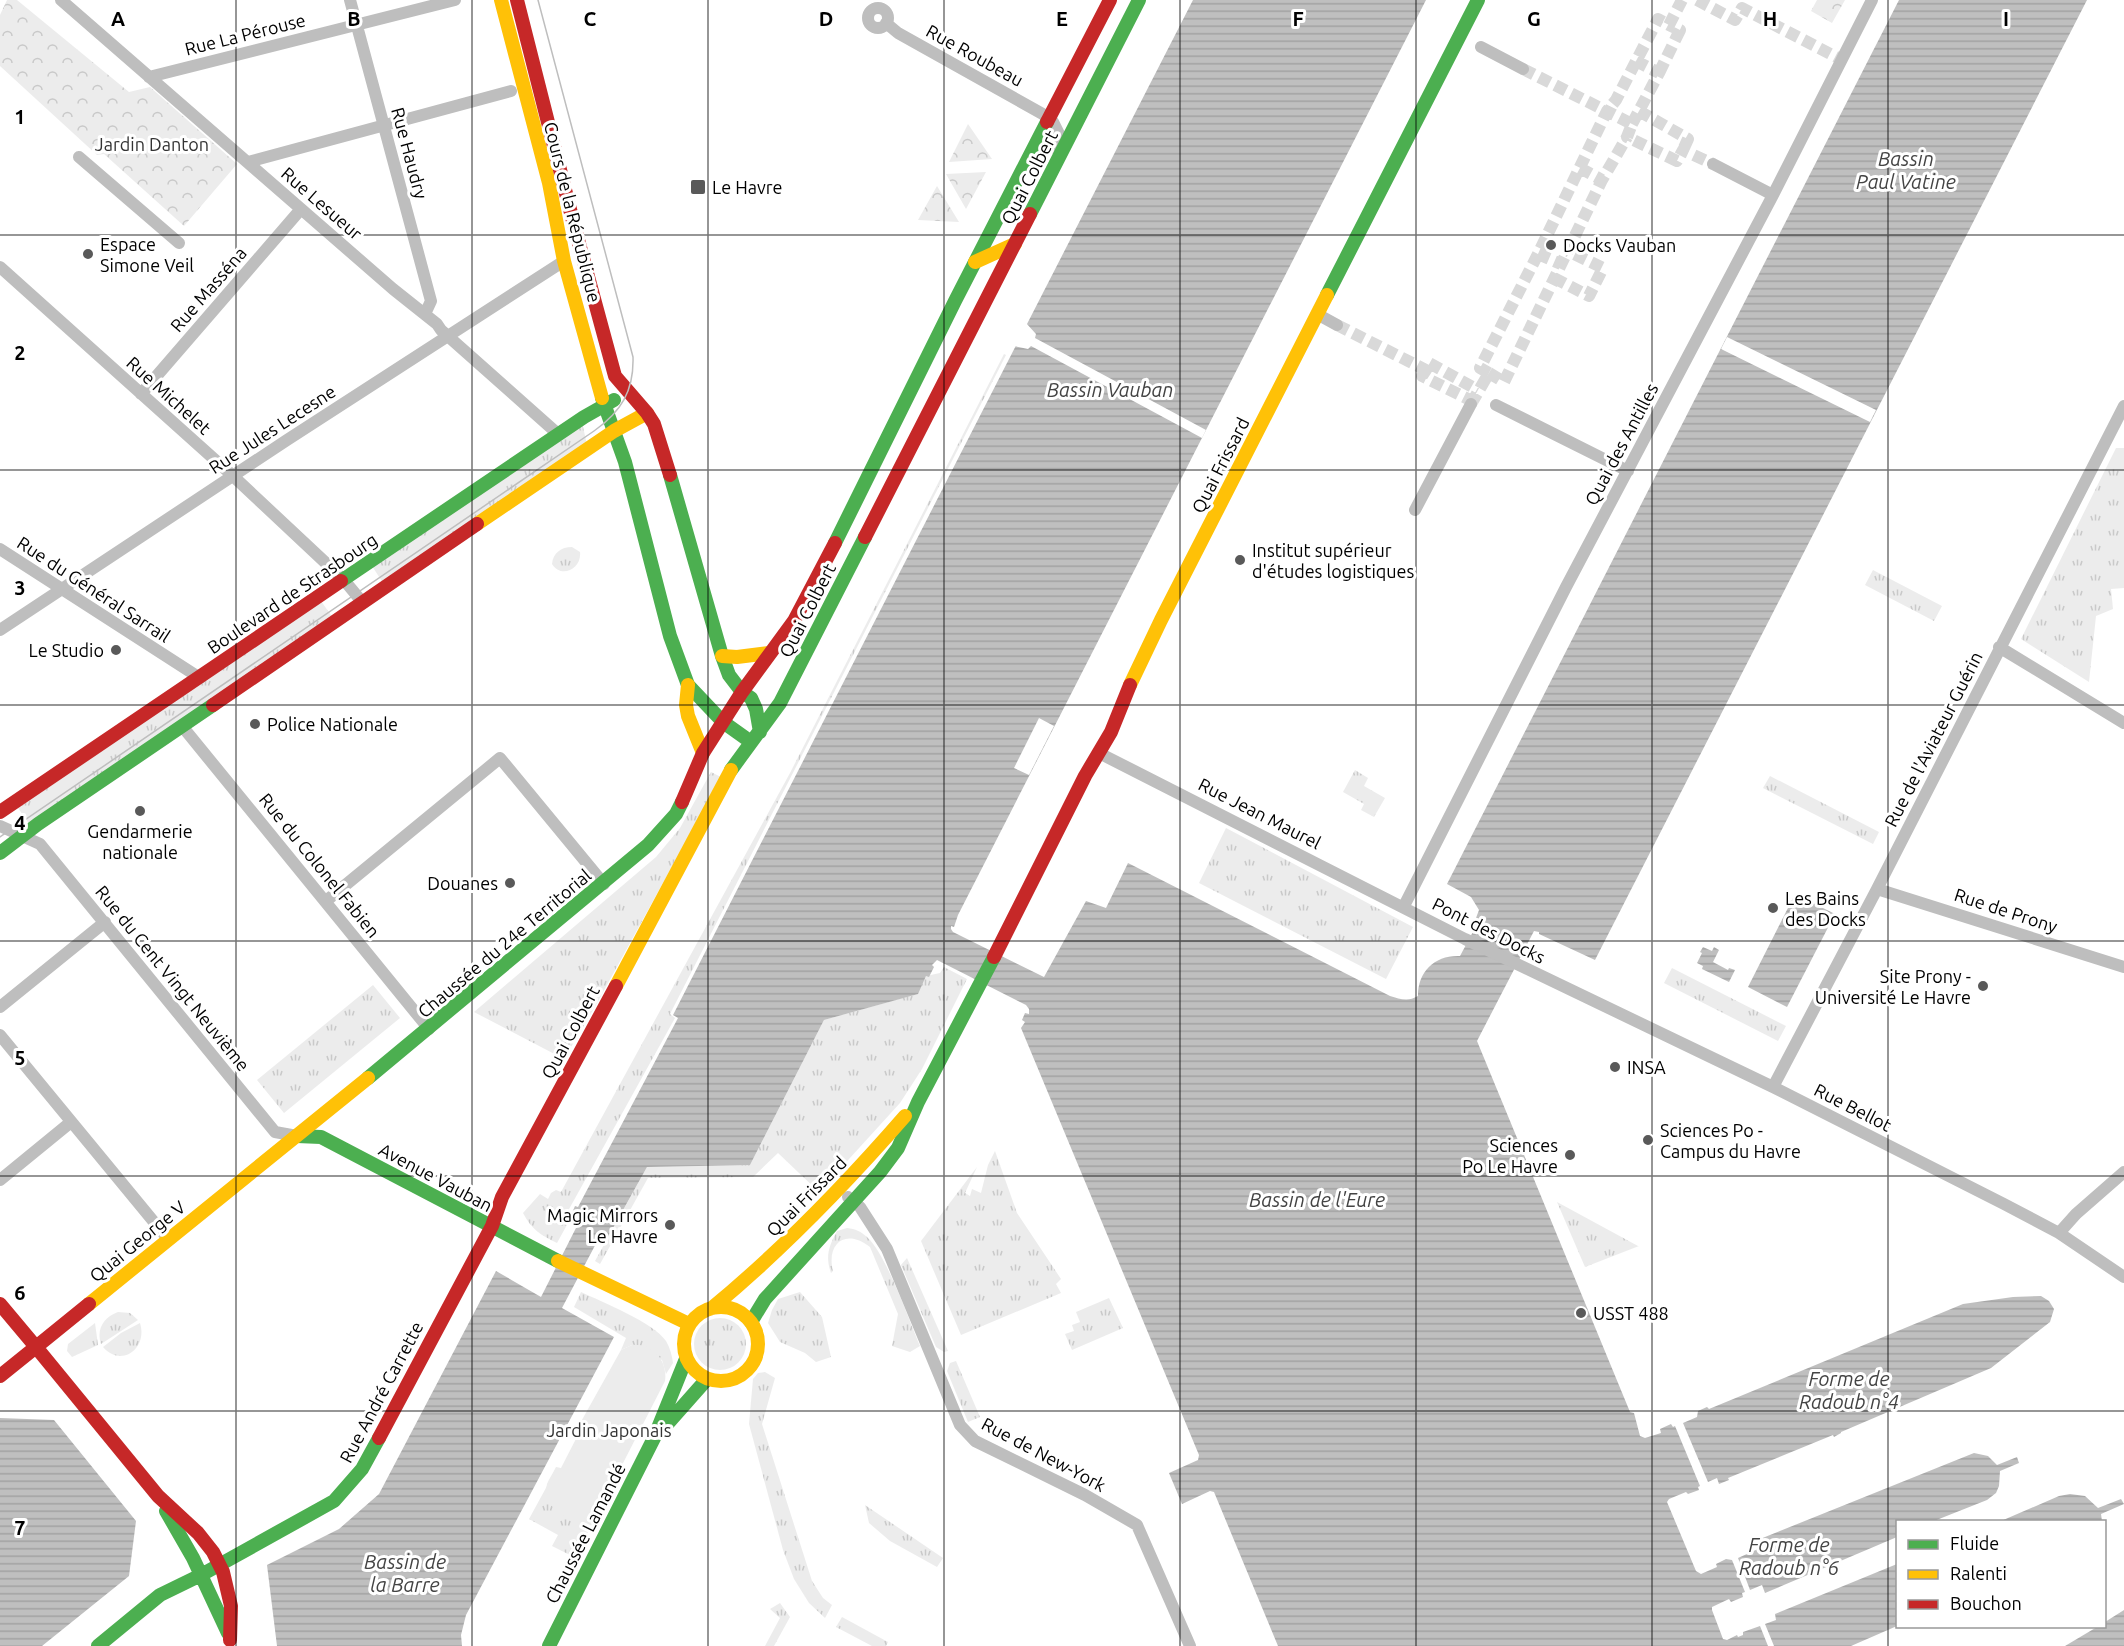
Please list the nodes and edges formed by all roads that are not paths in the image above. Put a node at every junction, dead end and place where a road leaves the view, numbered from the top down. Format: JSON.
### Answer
{"nodes":[{"id":1,"x":61,"y":0,"type":"edge"},
{"id":2,"x":350,"y":0,"type":"edge"},
{"id":3,"x":455,"y":0,"type":"edge"},
{"id":4,"x":501,"y":0,"type":"edge"},
{"id":5,"x":517,"y":0,"type":"edge"},
{"id":6,"x":1110,"y":0,"type":"edge"},
{"id":7,"x":1139,"y":0,"type":"edge"},
{"id":8,"x":1478,"y":0,"type":"edge"},
{"id":9,"x":1872,"y":0,"type":"edge"},
{"id":10,"x":880,"y":4,"type":"edge"},
{"id":11,"x":886,"y":23,"type":"junction"},
{"id":12,"x":357,"y":25,"type":"junction"},
{"id":13,"x":1481,"y":47,"type":"dead end"},
{"id":14,"x":1523,"y":69,"type":"tunnel mouth"},
{"id":15,"x":149,"y":77,"type":"junction"},
{"id":16,"x":511,"y":91,"type":"dead end"},
{"id":17,"x":1048,"y":117,"type":"junction"},
{"id":18,"x":383,"y":124,"type":"junction"},
{"id":19,"x":79,"y":157,"type":"dead end"},
{"id":20,"x":248,"y":162,"type":"junction"},
{"id":21,"x":1713,"y":164,"type":"tunnel mouth"},
{"id":22,"x":1050,"y":177,"type":"junction"},
{"id":23,"x":1773,"y":195,"type":"junction"},
{"id":24,"x":302,"y":209,"type":"junction"},
{"id":25,"x":179,"y":243,"type":"dead end"},
{"id":26,"x":1015,"y":244,"type":"junction"},
{"id":27,"x":564,"y":261,"type":"junction"},
{"id":28,"x":975,"y":262,"type":"junction"},
{"id":29,"x":0,"y":267,"type":"edge"},
{"id":30,"x":424,"y":314,"type":"junction"},
{"id":31,"x":1317,"y":314,"type":"junction"},
{"id":32,"x":1337,"y":325,"type":"tunnel mouth"},
{"id":33,"x":448,"y":336,"type":"junction"},
{"id":34,"x":141,"y":394,"type":"junction"},
{"id":35,"x":629,"y":394,"type":"junction"},
{"id":36,"x":604,"y":404,"type":"junction"},
{"id":37,"x":1471,"y":404,"type":"tunnel mouth"},
{"id":38,"x":1496,"y":405,"type":"dead end"},
{"id":39,"x":2124,"y":406,"type":"edge"},
{"id":40,"x":647,"y":413,"type":"junction"},
{"id":41,"x":2119,"y":429,"type":"edge"},
{"id":42,"x":614,"y":431,"type":"junction"},
{"id":43,"x":558,"y":434,"type":"junction"},
{"id":44,"x":1628,"y":471,"type":"junction"},
{"id":45,"x":233,"y":476,"type":"junction"},
{"id":46,"x":1415,"y":510,"type":"dead end"},
{"id":47,"x":0,"y":549,"type":"edge"},
{"id":48,"x":344,"y":580,"type":"junction"},
{"id":49,"x":63,"y":589,"type":"junction"},
{"id":50,"x":363,"y":603,"type":"junction"},
{"id":51,"x":0,"y":630,"type":"edge"},
{"id":52,"x":1999,"y":647,"type":"junction"},
{"id":53,"x":770,"y":653,"type":"junction"},
{"id":54,"x":722,"y":656,"type":"junction"},
{"id":55,"x":200,"y":678,"type":"junction"},
{"id":56,"x":688,"y":685,"type":"junction"},
{"id":57,"x":742,"y":692,"type":"junction"},
{"id":58,"x":723,"y":722,"type":"junction"},
{"id":59,"x":2124,"y":723,"type":"edge"},
{"id":60,"x":182,"y":726,"type":"junction"},
{"id":61,"x":755,"y":737,"type":"junction"},
{"id":62,"x":703,"y":753,"type":"junction"},
{"id":63,"x":1099,"y":753,"type":"junction"},
{"id":64,"x":0,"y":812,"type":"edge"},
{"id":65,"x":0,"y":826,"type":"edge"},
{"id":66,"x":22,"y":836,"type":"junction"},
{"id":67,"x":0,"y":853,"type":"edge"},
{"id":68,"x":604,"y":884,"type":"junction"},
{"id":69,"x":1877,"y":889,"type":"junction"},
{"id":70,"x":326,"y":901,"type":"junction"},
{"id":71,"x":1404,"y":906,"type":"junction"},
{"id":72,"x":105,"y":922,"type":"junction"},
{"id":73,"x":2124,"y":967,"type":"edge"},
{"id":74,"x":1558,"y":985,"type":"joint"},
{"id":75,"x":0,"y":1006,"type":"edge"},
{"id":76,"x":429,"y":1029,"type":"junction"},
{"id":77,"x":0,"y":1035,"type":"edge"},
{"id":78,"x":1773,"y":1087,"type":"junction"},
{"id":79,"x":918,"y":1102,"type":"junction"},
{"id":80,"x":71,"y":1122,"type":"junction"},
{"id":81,"x":297,"y":1136,"type":"junction"},
{"id":82,"x":2124,"y":1172,"type":"edge"},
{"id":83,"x":0,"y":1180,"type":"edge"},
{"id":84,"x":840,"y":1189,"type":"junction"},
{"id":85,"x":853,"y":1202,"type":"junction"},
{"id":86,"x":492,"y":1226,"type":"junction"},
{"id":87,"x":2059,"y":1233,"type":"junction"},
{"id":88,"x":168,"y":1239,"type":"junction"},
{"id":89,"x":2124,"y":1277,"type":"edge"},
{"id":90,"x":0,"y":1304,"type":"edge"},
{"id":91,"x":712,"y":1308,"type":"junction"},
{"id":92,"x":751,"y":1322,"type":"junction"},
{"id":93,"x":689,"y":1324,"type":"junction"},
{"id":94,"x":36,"y":1347,"type":"junction"},
{"id":95,"x":686,"y":1359,"type":"junction"},
{"id":96,"x":0,"y":1376,"type":"edge"},
{"id":97,"x":707,"y":1379,"type":"junction"},
{"id":98,"x":654,"y":1438,"type":"junction"},
{"id":99,"x":158,"y":1496,"type":"junction"},
{"id":100,"x":220,"y":1565,"type":"junction"},
{"id":101,"x":201,"y":1575,"type":"junction"},
{"id":102,"x":230,"y":1643,"type":"edge"},
{"id":103,"x":98,"y":1646,"type":"edge"},
{"id":104,"x":549,"y":1646,"type":"edge"},
{"id":105,"x":1190,"y":1646,"type":"edge"}],
"edges":[{"from":1,"to":15,"type":"street","name":"Rue Lesueur"},
{"from":2,"to":12,"type":"street","name":"Rue Haudry"},
{"from":3,"to":12,"type":"street","name":"Rue La Pérouse"},
{"from":4,"to":27,"type":"main road","name":"Cours de la République"},
{"from":5,"to":35,"type":"main road","name":"Cours de la République"},
{"from":6,"to":17,"type":"main road","name":"Quai Colbert"},
{"from":7,"to":22,"type":"main road","name":"Quai Colbert"},
{"from":8,"to":31,"type":"main road","name":"Quai Frissard"},
{"from":9,"to":23,"type":"street","name":"Quai des Antilles"},
{"from":10,"to":11,"type":"street"},
{"from":10,"to":11,"type":"street"},
{"from":11,"to":17,"type":"street","name":"Rue Roubeau"},
{"from":12,"to":15,"type":"street","name":"Rue La Pérouse"},
{"from":12,"to":18,"type":"street","name":"Rue Haudry"},
{"from":13,"to":14,"type":"street"},
{"from":15,"to":20,"type":"street","name":"Rue Lesueur"},
{"from":16,"to":18,"type":"street"},
{"from":17,"to":22,"type":"street"},
{"from":17,"to":28,"type":"main road","name":"Quai Colbert"},
{"from":18,"to":20,"type":"street"},
{"from":18,"to":30,"type":"street","name":"Rue Haudry"},
{"from":19,"to":25,"type":"street"},
{"from":20,"to":24,"type":"street","name":"Rue Lesueur"},
{"from":21,"to":23,"type":"street"},
{"from":22,"to":26,"type":"main road","name":"Quai Colbert"},
{"from":23,"to":44,"type":"street","name":"Quai des Antilles"},
{"from":24,"to":30,"type":"street","name":"Rue Lesueur"},
{"from":24,"to":34,"type":"street","name":"Rue Masséna"},
{"from":26,"to":28,"type":"main road"},
{"from":26,"to":61,"type":"main road","name":"Quai Colbert"},
{"from":27,"to":33,"type":"street","name":"Rue Jules Lecesne"},
{"from":27,"to":36,"type":"main road","name":"Cours de la République"},
{"from":28,"to":53,"type":"main road","name":"Quai Colbert"},
{"from":29,"to":34,"type":"street","name":"Rue Michelet"},
{"from":30,"to":33,"type":"street","name":"Rue Lesueur"},
{"from":31,"to":32,"type":"street"},
{"from":31,"to":63,"type":"main road","name":"Quai Frissard"},
{"from":33,"to":43,"type":"street","name":"Rue Lesueur"},
{"from":33,"to":45,"type":"street","name":"Rue Jules Lecesne"},
{"from":34,"to":45,"type":"street","name":"Rue Michelet"},
{"from":35,"to":36,"type":"main road","name":"Boulevard de Strasbourg"},
{"from":35,"to":40,"type":"main road","name":"Cours de la République"},
{"from":36,"to":42,"type":"main road","name":"Cours de la République"},
{"from":36,"to":43,"type":"main road","name":"Boulevard de Strasbourg"},
{"from":37,"to":46,"type":"street"},
{"from":38,"to":44,"type":"street"},
{"from":39,"to":41,"type":"street","name":"Rue de l'Aviateur Guérin"},
{"from":40,"to":42,"type":"main road"},
{"from":40,"to":54,"type":"main road","name":"Cours de la République"},
{"from":41,"to":52,"type":"street","name":"Rue de l'Aviateur Guérin"},
{"from":42,"to":50,"type":"main road"},
{"from":42,"to":56,"type":"main road","name":"Cours de la République"},
{"from":43,"to":48,"type":"main road","name":"Boulevard de Strasbourg"},
{"from":44,"to":71,"type":"street","name":"Quai des Antilles"},
{"from":45,"to":48,"type":"street","name":"Rue Michelet"},
{"from":45,"to":49,"type":"street","name":"Rue Jules Lecesne"},
{"from":47,"to":49,"type":"street","name":"Rue du Général Sarrail"},
{"from":48,"to":50,"type":"street","name":"Rue Michelet"},
{"from":48,"to":55,"type":"main road","name":"Boulevard de Strasbourg"},
{"from":49,"to":51,"type":"street","name":"Rue Jules Lecesne"},
{"from":49,"to":55,"type":"street","name":"Rue du Général Sarrail"},
{"from":50,"to":60,"type":"main road"},
{"from":52,"to":59,"type":"street"},
{"from":52,"to":69,"type":"street","name":"Rue de l'Aviateur Guérin"},
{"from":53,"to":54,"type":"main road"},
{"from":53,"to":57,"type":"main road","name":"Quai Colbert"},
{"from":54,"to":57,"type":"main road"},
{"from":55,"to":64,"type":"main road","name":"Boulevard de Strasbourg"},
{"from":56,"to":58,"type":"main road"},
{"from":56,"to":62,"type":"main road"},
{"from":57,"to":58,"type":"main road","name":"Quai Colbert"},
{"from":57,"to":61,"type":"main road"},
{"from":58,"to":61,"type":"main road"},
{"from":58,"to":62,"type":"main road","name":"Quai Colbert"},
{"from":60,"to":66,"type":"main road"},
{"from":60,"to":70,"type":"street","name":"Rue du Colonel Fabien"},
{"from":61,"to":86,"type":"main road","name":"Quai Colbert"},
{"from":62,"to":68,"type":"main road","name":"Chaussée du 24e Territorial"},
{"from":63,"to":71,"type":"street","name":"Rue Jean Maurel"},
{"from":63,"to":79,"type":"main road","name":"Quai Frissard"},
{"from":65,"to":66,"type":"street","name":"Rue du Cent Vingt Neuvième"},
{"from":66,"to":67,"type":"main road"},
{"from":66,"to":72,"type":"street","name":"Rue du Cent Vingt Neuvième"},
{"from":68,"to":70,"type":"street"},
{"from":68,"to":76,"type":"main road","name":"Chaussée du 24e Territorial"},
{"from":69,"to":73,"type":"street","name":"Rue de Prony"},
{"from":69,"to":78,"type":"street","name":"Rue de l'Aviateur Guérin"},
{"from":70,"to":76,"type":"street","name":"Rue du Colonel Fabien"},
{"from":71,"to":74,"type":"street","name":"Pont des Docks"},
{"from":72,"to":75,"type":"street"},
{"from":72,"to":81,"type":"street","name":"Rue du Cent Vingt Neuvième"},
{"from":74,"to":78,"type":"street","name":"Rue Bellot"},
{"from":76,"to":81,"type":"main road","name":"Chaussée du 24e Territorial"},
{"from":77,"to":80,"type":"street"},
{"from":78,"to":87,"type":"street","name":"Rue Bellot"},
{"from":79,"to":84,"type":"main road","name":"Quai Frissard"},
{"from":79,"to":85,"type":"main road","name":"Quai Frissard"},
{"from":80,"to":83,"type":"street"},
{"from":80,"to":88,"type":"street"},
{"from":81,"to":86,"type":"main road","name":"Avenue Vauban"},
{"from":81,"to":88,"type":"main road","name":"Quai George V"},
{"from":82,"to":87,"type":"street"},
{"from":84,"to":85,"type":"street","name":"Rue de New-York"},
{"from":84,"to":91,"type":"main road","name":"Quai Frissard"},
{"from":85,"to":92,"type":"main road","name":"Quai Frissard"},
{"from":85,"to":105,"type":"street","name":"Rue de New-York"},
{"from":86,"to":93,"type":"main road","name":"Avenue Vauban"},
{"from":86,"to":100,"type":"main road","name":"Rue André Carrette"},
{"from":87,"to":89,"type":"street","name":"Rue Bellot"},
{"from":88,"to":94,"type":"main road","name":"Quai George V"},
{"from":90,"to":94,"type":"main road"},
{"from":91,"to":92,"type":"main road"},
{"from":91,"to":93,"type":"main road"},
{"from":92,"to":97,"type":"main road"},
{"from":93,"to":95,"type":"main road"},
{"from":94,"to":96,"type":"main road","name":"Quai George V"},
{"from":94,"to":99,"type":"main road"},
{"from":95,"to":97,"type":"main road"},
{"from":95,"to":98,"type":"main road","name":"Chaussée Lamandé"},
{"from":97,"to":98,"type":"main road","name":"Chaussée Lamandé"},
{"from":98,"to":104,"type":"main road","name":"Chaussée Lamandé"},
{"from":99,"to":100,"type":"main road"},
{"from":99,"to":101,"type":"main road"},
{"from":100,"to":101,"type":"main road","name":"Rue André Carrette"},
{"from":100,"to":102,"type":"main road"},
{"from":101,"to":102,"type":"main road"},
{"from":101,"to":103,"type":"main road","name":"Rue André Carrette"}]}
